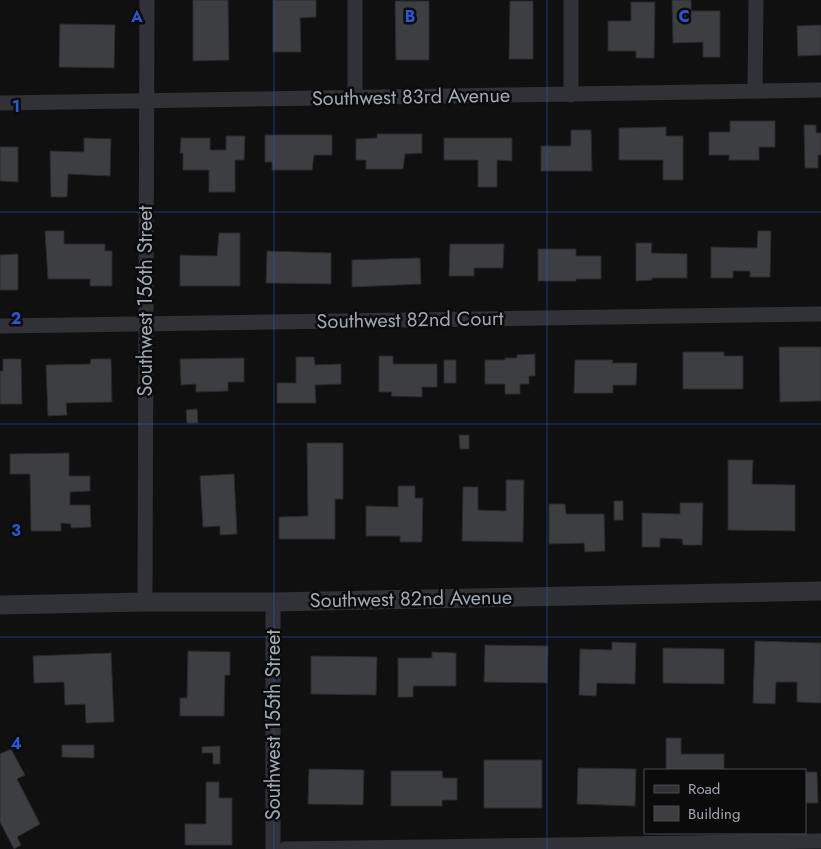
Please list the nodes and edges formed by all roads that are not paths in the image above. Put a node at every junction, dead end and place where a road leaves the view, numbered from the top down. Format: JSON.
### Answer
{"nodes":[{"id":1,"x":147,"y":0,"type":"edge"},
{"id":2,"x":356,"y":0,"type":"edge"},
{"id":3,"x":571,"y":0,"type":"edge"},
{"id":4,"x":756,"y":0,"type":"edge"},
{"id":5,"x":821,"y":90,"type":"edge"},
{"id":6,"x":755,"y":91,"type":"junction"},
{"id":7,"x":571,"y":95,"type":"junction"},
{"id":8,"x":355,"y":98,"type":"junction"},
{"id":9,"x":147,"y":101,"type":"junction"},
{"id":10,"x":0,"y":103,"type":"edge"},
{"id":11,"x":821,"y":314,"type":"edge"},
{"id":12,"x":145,"y":324,"type":"junction"},
{"id":13,"x":0,"y":326,"type":"edge"},
{"id":14,"x":821,"y":591,"type":"edge"},
{"id":15,"x":145,"y":602,"type":"junction"},
{"id":16,"x":273,"y":602,"type":"junction"},
{"id":17,"x":0,"y":605,"type":"edge"},
{"id":18,"x":821,"y":841,"type":"edge"},
{"id":19,"x":273,"y":849,"type":"edge"},
{"id":20,"x":285,"y":849,"type":"edge"}],
"edges":[{"from":1,"to":9,"type":"street","name":"Southwest 156th Street"},
{"from":2,"to":8,"type":"street"},
{"from":3,"to":7,"type":"street"},
{"from":4,"to":6,"type":"street"},
{"from":5,"to":6,"type":"street","name":"Southwest 83rd Avenue"},
{"from":6,"to":7,"type":"street","name":"Southwest 83rd Avenue"},
{"from":7,"to":8,"type":"street","name":"Southwest 83rd Avenue"},
{"from":8,"to":9,"type":"street","name":"Southwest 83rd Avenue"},
{"from":9,"to":10,"type":"street","name":"Southwest 83rd Avenue"},
{"from":9,"to":12,"type":"street","name":"Southwest 156th Street"},
{"from":11,"to":12,"type":"street","name":"Southwest 82nd Court"},
{"from":12,"to":13,"type":"street","name":"Southwest 82nd Court"},
{"from":12,"to":15,"type":"street","name":"Southwest 156th Street"},
{"from":14,"to":16,"type":"street","name":"Southwest 82nd Avenue"},
{"from":15,"to":16,"type":"street","name":"Southwest 82nd Avenue"},
{"from":15,"to":17,"type":"street","name":"Southwest 82nd Avenue"},
{"from":16,"to":19,"type":"street","name":"Southwest 155th Street"},
{"from":18,"to":20,"type":"street"}]}
